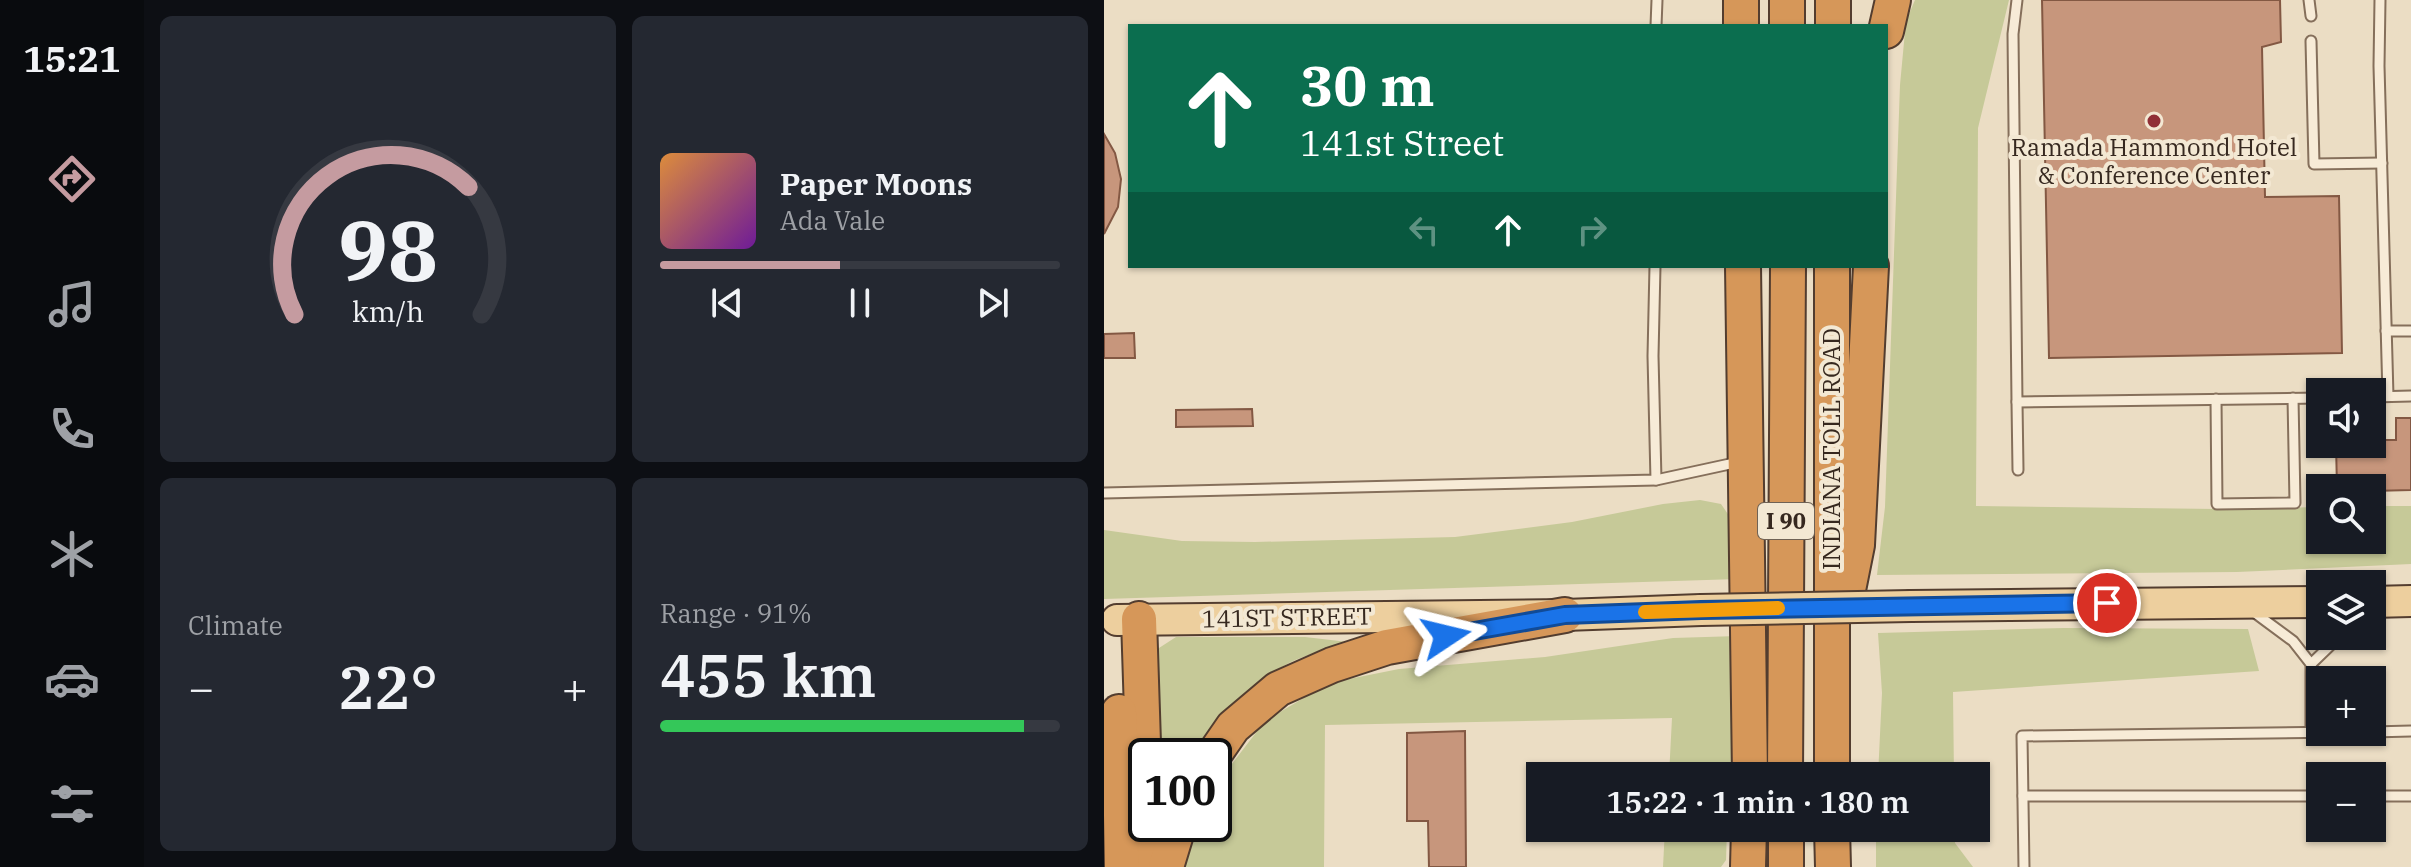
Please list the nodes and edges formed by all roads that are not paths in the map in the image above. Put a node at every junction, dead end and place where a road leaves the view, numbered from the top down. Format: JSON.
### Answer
{"nodes":[{"id":1,"x":1657,"y":0,"type":"edge"},
{"id":2,"x":1741,"y":0,"type":"edge"},
{"id":3,"x":1787,"y":0,"type":"edge"},
{"id":4,"x":1833,"y":0,"type":"edge"},
{"id":5,"x":1893,"y":0,"type":"edge"},
{"id":6,"x":2017,"y":0,"type":"edge"},
{"id":7,"x":2309,"y":0,"type":"edge"},
{"id":8,"x":2380,"y":0,"type":"edge"},
{"id":9,"x":2311,"y":16,"type":"dead end"},
{"id":10,"x":1656,"y":24,"type":"edge"},
{"id":11,"x":1741,"y":24,"type":"edge"},
{"id":12,"x":1787,"y":24,"type":"edge"},
{"id":13,"x":1833,"y":24,"type":"edge"},
{"id":14,"x":1888,"y":24,"type":"edge"},
{"id":15,"x":2311,"y":41,"type":"dead end"},
{"id":16,"x":2382,"y":163,"type":"junction"},
{"id":17,"x":1655,"y":268,"type":"edge"},
{"id":18,"x":1743,"y":268,"type":"edge"},
{"id":19,"x":1788,"y":268,"type":"edge"},
{"id":20,"x":1832,"y":268,"type":"edge"},
{"id":21,"x":1871,"y":268,"type":"edge"},
{"id":22,"x":2386,"y":331,"type":"junction"},
{"id":23,"x":2411,"y":331,"type":"edge"},
{"id":24,"x":2388,"y":396,"type":"joint"},
{"id":25,"x":2411,"y":396,"type":"edge"},
{"id":26,"x":2293,"y":398,"type":"junction"},
{"id":27,"x":2306,"y":398,"type":"edge"},
{"id":28,"x":2216,"y":399,"type":"junction"},
{"id":29,"x":2017,"y":402,"type":"junction"},
{"id":30,"x":1746,"y":461,"type":"junction"},
{"id":31,"x":2018,"y":470,"type":"dead end"},
{"id":32,"x":1656,"y":480,"type":"junction"},
{"id":33,"x":1104,"y":493,"type":"edge"},
{"id":34,"x":2306,"y":602,"type":"edge"},
{"id":35,"x":2242,"y":604,"type":"junction"},
{"id":36,"x":1565,"y":615,"type":"junction"},
{"id":37,"x":1128,"y":620,"type":"junction"},
{"id":38,"x":2326,"y":650,"type":"edge"},
{"id":39,"x":2311,"y":664,"type":"joint"},
{"id":40,"x":1831,"y":679,"type":"junction"},
{"id":41,"x":2411,"y":731,"type":"edge"},
{"id":42,"x":2306,"y":732,"type":"edge"},
{"id":43,"x":2386,"y":732,"type":"edge"},
{"id":44,"x":1225,"y":738,"type":"edge"},
{"id":45,"x":1750,"y":762,"type":"edge"},
{"id":46,"x":1785,"y":762,"type":"edge"},
{"id":47,"x":1832,"y":762,"type":"edge"},
{"id":48,"x":2023,"y":796,"type":"junction"},
{"id":49,"x":2306,"y":796,"type":"edge"},
{"id":50,"x":2386,"y":796,"type":"edge"},
{"id":51,"x":2411,"y":796,"type":"edge"},
{"id":52,"x":1174,"y":842,"type":"edge"},
{"id":53,"x":1749,"y":842,"type":"edge"},
{"id":54,"x":1786,"y":842,"type":"edge"},
{"id":55,"x":1832,"y":842,"type":"edge"},
{"id":56,"x":1122,"y":867,"type":"edge"},
{"id":57,"x":1147,"y":867,"type":"edge"},
{"id":58,"x":1166,"y":867,"type":"edge"},
{"id":59,"x":1748,"y":867,"type":"edge"},
{"id":60,"x":1786,"y":867,"type":"edge"},
{"id":61,"x":1833,"y":867,"type":"edge"},
{"id":62,"x":2024,"y":867,"type":"edge"}],
"edges":[{"from":1,"to":10,"type":"lane"},
{"from":2,"to":11,"type":"highway"},
{"from":3,"to":12,"type":"highway"},
{"from":4,"to":13,"type":"highway"},
{"from":5,"to":14,"type":"highway"},
{"from":6,"to":29,"type":"lane"},
{"from":7,"to":9,"type":"lane"},
{"from":8,"to":16,"type":"lane"},
{"from":15,"to":16,"type":"lane"},
{"from":16,"to":22,"type":"lane"},
{"from":17,"to":32,"type":"lane"},
{"from":18,"to":30,"type":"highway"},
{"from":19,"to":46,"type":"highway","name":"INDIANA TOLL ROAD","number":"I 90"},
{"from":20,"to":40,"type":"highway","name":"INDIANA TOLL ROAD","number":"I 90"},
{"from":21,"to":40,"type":"highway"},
{"from":22,"to":23,"type":"lane"},
{"from":22,"to":24,"type":"lane"},
{"from":24,"to":25,"type":"lane"},
{"from":26,"to":27,"type":"lane"},
{"from":26,"to":28,"type":"lane"},
{"from":26,"to":28,"type":"lane"},
{"from":28,"to":29,"type":"lane"},
{"from":29,"to":31,"type":"lane"},
{"from":30,"to":32,"type":"lane"},
{"from":30,"to":45,"type":"highway"},
{"from":32,"to":33,"type":"lane"},
{"from":34,"to":35,"type":"main road","name":"141ST STREET"},
{"from":35,"to":36,"type":"main road","name":"141ST STREET","bridge":true},
{"from":35,"to":39,"type":"lane"},
{"from":36,"to":37,"type":"main road","name":"141ST STREET"},
{"from":36,"to":44,"type":"highway"},
{"from":37,"to":56,"type":"highway"},
{"from":37,"to":57,"type":"highway"},
{"from":38,"to":39,"type":"lane"},
{"from":40,"to":47,"type":"highway","name":"INDIANA TOLL ROAD","number":"I 90"},
{"from":41,"to":43,"type":"lane"},
{"from":42,"to":48,"type":"lane"},
{"from":48,"to":49,"type":"lane"},
{"from":48,"to":62,"type":"lane"},
{"from":50,"to":51,"type":"lane"},
{"from":52,"to":58,"type":"highway"},
{"from":53,"to":59,"type":"highway"},
{"from":54,"to":60,"type":"highway"},
{"from":55,"to":61,"type":"highway"}]}
